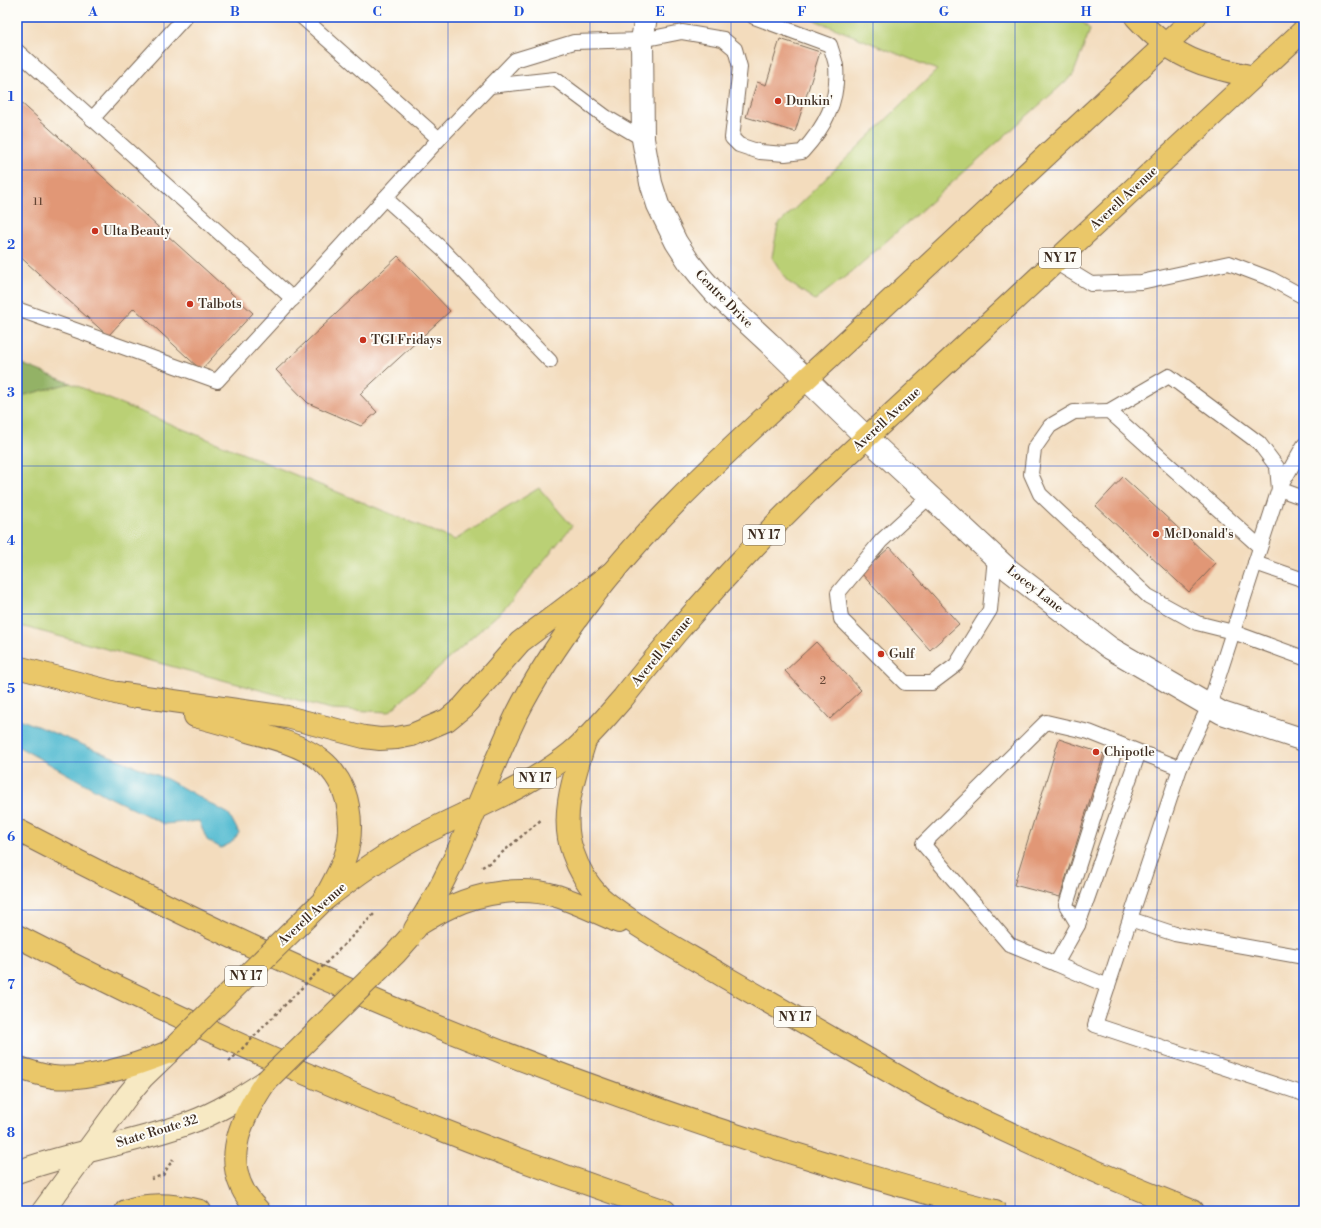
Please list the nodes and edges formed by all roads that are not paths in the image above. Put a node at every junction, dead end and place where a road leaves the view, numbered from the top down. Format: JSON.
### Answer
{"nodes":[{"id":1,"x":185,"y":17,"type":"edge"},
{"id":2,"x":302,"y":17,"type":"edge"},
{"id":3,"x":646,"y":17,"type":"edge"},
{"id":4,"x":754,"y":17,"type":"edge"},
{"id":5,"x":1136,"y":17,"type":"edge"},
{"id":6,"x":1195,"y":17,"type":"edge"},
{"id":7,"x":1304,"y":30,"type":"edge"},
{"id":8,"x":642,"y":40,"type":"junction"},
{"id":9,"x":1166,"y":44,"type":"junction"},
{"id":10,"x":17,"y":51,"type":"edge"},
{"id":11,"x":1254,"y":77,"type":"junction"},
{"id":12,"x":490,"y":86,"type":"junction"},
{"id":13,"x":92,"y":119,"type":"junction"},
{"id":14,"x":438,"y":139,"type":"junction"},
{"id":15,"x":643,"y":139,"type":"junction"},
{"id":16,"x":385,"y":198,"type":"junction"},
{"id":17,"x":1055,"y":262,"type":"junction"},
{"id":18,"x":1304,"y":297,"type":"edge"},
{"id":19,"x":293,"y":299,"type":"junction"},
{"id":20,"x":17,"y":309,"type":"edge"},
{"id":21,"x":550,"y":361,"type":"dead end"},
{"id":22,"x":806,"y":380,"type":"junction"},
{"id":23,"x":1109,"y":411,"type":"junction"},
{"id":24,"x":867,"y":438,"type":"junction"},
{"id":25,"x":1304,"y":445,"type":"edge"},
{"id":26,"x":1279,"y":489,"type":"junction"},
{"id":27,"x":930,"y":496,"type":"junction"},
{"id":28,"x":1304,"y":498,"type":"edge"},
{"id":29,"x":1260,"y":547,"type":"junction"},
{"id":30,"x":995,"y":556,"type":"junction"},
{"id":31,"x":1255,"y":563,"type":"junction"},
{"id":32,"x":614,"y":571,"type":"junction"},
{"id":33,"x":1304,"y":580,"type":"edge"},
{"id":34,"x":1233,"y":632,"type":"junction"},
{"id":35,"x":1304,"y":658,"type":"edge"},
{"id":36,"x":17,"y":667,"type":"edge"},
{"id":37,"x":118,"y":693,"type":"junction"},
{"id":38,"x":1209,"y":706,"type":"junction"},
{"id":39,"x":586,"y":738,"type":"junction"},
{"id":40,"x":1304,"y":740,"type":"edge"},
{"id":41,"x":1117,"y":744,"type":"junction"},
{"id":42,"x":1139,"y":752,"type":"junction"},
{"id":43,"x":1180,"y":768,"type":"junction"},
{"id":44,"x":477,"y":808,"type":"junction"},
{"id":45,"x":17,"y":830,"type":"edge"},
{"id":46,"x":324,"y":900,"type":"junction"},
{"id":47,"x":1130,"y":919,"type":"junction"},
{"id":48,"x":1078,"y":925,"type":"junction"},
{"id":49,"x":414,"y":931,"type":"junction"},
{"id":50,"x":17,"y":936,"type":"edge"},
{"id":51,"x":659,"y":939,"type":"junction"},
{"id":52,"x":1304,"y":957,"type":"edge"},
{"id":53,"x":1056,"y":964,"type":"junction"},
{"id":54,"x":1108,"y":986,"type":"junction"},
{"id":55,"x":169,"y":1052,"type":"junction"},
{"id":56,"x":17,"y":1067,"type":"edge"},
{"id":57,"x":266,"y":1081,"type":"junction"},
{"id":58,"x":1304,"y":1094,"type":"edge"},
{"id":59,"x":87,"y":1151,"type":"junction"},
{"id":60,"x":17,"y":1172,"type":"edge"},
{"id":61,"x":44,"y":1211,"type":"edge"},
{"id":62,"x":126,"y":1211,"type":"edge"},
{"id":63,"x":200,"y":1211,"type":"edge"},
{"id":64,"x":259,"y":1211,"type":"edge"},
{"id":65,"x":665,"y":1211,"type":"edge"},
{"id":66,"x":995,"y":1211,"type":"edge"},
{"id":67,"x":1192,"y":1211,"type":"edge"}],
"edges":[{"from":1,"to":13,"type":"lane"},
{"from":2,"to":14,"type":"lane"},
{"from":3,"to":8,"type":"street","name":"Centre Drive"},
{"from":4,"to":8,"type":"lane"},
{"from":5,"to":9,"type":"main road"},
{"from":6,"to":9,"type":"main road","number":"NY 17"},
{"from":7,"to":11,"type":"main road","name":"Averell Avenue","number":"NY 17"},
{"from":8,"to":12,"type":"lane"},
{"from":8,"to":15,"type":"street","name":"Centre Drive"},
{"from":9,"to":11,"type":"main road"},
{"from":9,"to":22,"type":"main road","number":"NY 17"},
{"from":10,"to":13,"type":"lane"},
{"from":11,"to":17,"type":"main road","name":"Averell Avenue","number":"NY 17"},
{"from":12,"to":14,"type":"lane"},
{"from":12,"to":15,"type":"lane"},
{"from":13,"to":19,"type":"lane"},
{"from":14,"to":16,"type":"lane"},
{"from":15,"to":22,"type":"street","name":"Centre Drive"},
{"from":16,"to":19,"type":"lane"},
{"from":16,"to":21,"type":"lane"},
{"from":17,"to":18,"type":"lane"},
{"from":17,"to":24,"type":"main road","name":"Averell Avenue","number":"NY 17"},
{"from":19,"to":20,"type":"lane"},
{"from":22,"to":24,"type":"street","name":"Locey Lane"},
{"from":22,"to":32,"type":"main road","number":"NY 17"},
{"from":23,"to":26,"type":"lane"},
{"from":23,"to":29,"type":"lane"},
{"from":23,"to":34,"type":"lane"},
{"from":24,"to":27,"type":"street","name":"Locey Lane"},
{"from":24,"to":39,"type":"main road","name":"Averell Avenue","number":"NY 17"},
{"from":25,"to":26,"type":"lane"},
{"from":26,"to":28,"type":"lane"},
{"from":26,"to":29,"type":"lane"},
{"from":27,"to":30,"type":"street","name":"Locey Lane"},
{"from":27,"to":30,"type":"lane"},
{"from":29,"to":31,"type":"lane"},
{"from":30,"to":38,"type":"street","name":"Locey Lane"},
{"from":31,"to":33,"type":"lane"},
{"from":31,"to":34,"type":"lane"},
{"from":32,"to":37,"type":"main road"},
{"from":32,"to":44,"type":"main road","number":"NY 17"},
{"from":34,"to":35,"type":"lane"},
{"from":34,"to":38,"type":"lane"},
{"from":36,"to":37,"type":"main road"},
{"from":37,"to":46,"type":"main road"},
{"from":38,"to":40,"type":"street","name":"Locey Lane"},
{"from":38,"to":43,"type":"lane"},
{"from":39,"to":44,"type":"main road","name":"Averell Avenue","number":"NY 17"},
{"from":39,"to":51,"type":"main road","number":"NY 17"},
{"from":41,"to":42,"type":"lane"},
{"from":41,"to":48,"type":"lane"},
{"from":41,"to":53,"type":"lane"},
{"from":42,"to":43,"type":"lane"},
{"from":42,"to":48,"type":"lane"},
{"from":43,"to":47,"type":"lane"},
{"from":44,"to":46,"type":"main road","name":"Averell Avenue","number":"NY 17"},
{"from":44,"to":49,"type":"main road","number":"NY 17"},
{"from":45,"to":66,"type":"main road"},
{"from":46,"to":55,"type":"main road","name":"Averell Avenue","number":"NY 17","bridge":true},
{"from":47,"to":52,"type":"lane"},
{"from":47,"to":54,"type":"lane"},
{"from":48,"to":53,"type":"lane"},
{"from":49,"to":51,"type":"main road"},
{"from":49,"to":57,"type":"main road","number":"NY 17","bridge":true},
{"from":50,"to":65,"type":"main road"},
{"from":51,"to":67,"type":"main road","number":"NY 17"},
{"from":53,"to":54,"type":"lane"},
{"from":54,"to":58,"type":"lane"},
{"from":55,"to":56,"type":"main road"},
{"from":55,"to":59,"type":"main road","name":"State Route 32"},
{"from":57,"to":59,"type":"main road","name":"State Route 32"},
{"from":57,"to":64,"type":"main road","number":"NY 17"},
{"from":59,"to":60,"type":"main road","name":"State Route 32"},
{"from":59,"to":61,"type":"main road","name":"State Route 32"},
{"from":62,"to":63,"type":"main road"}]}
